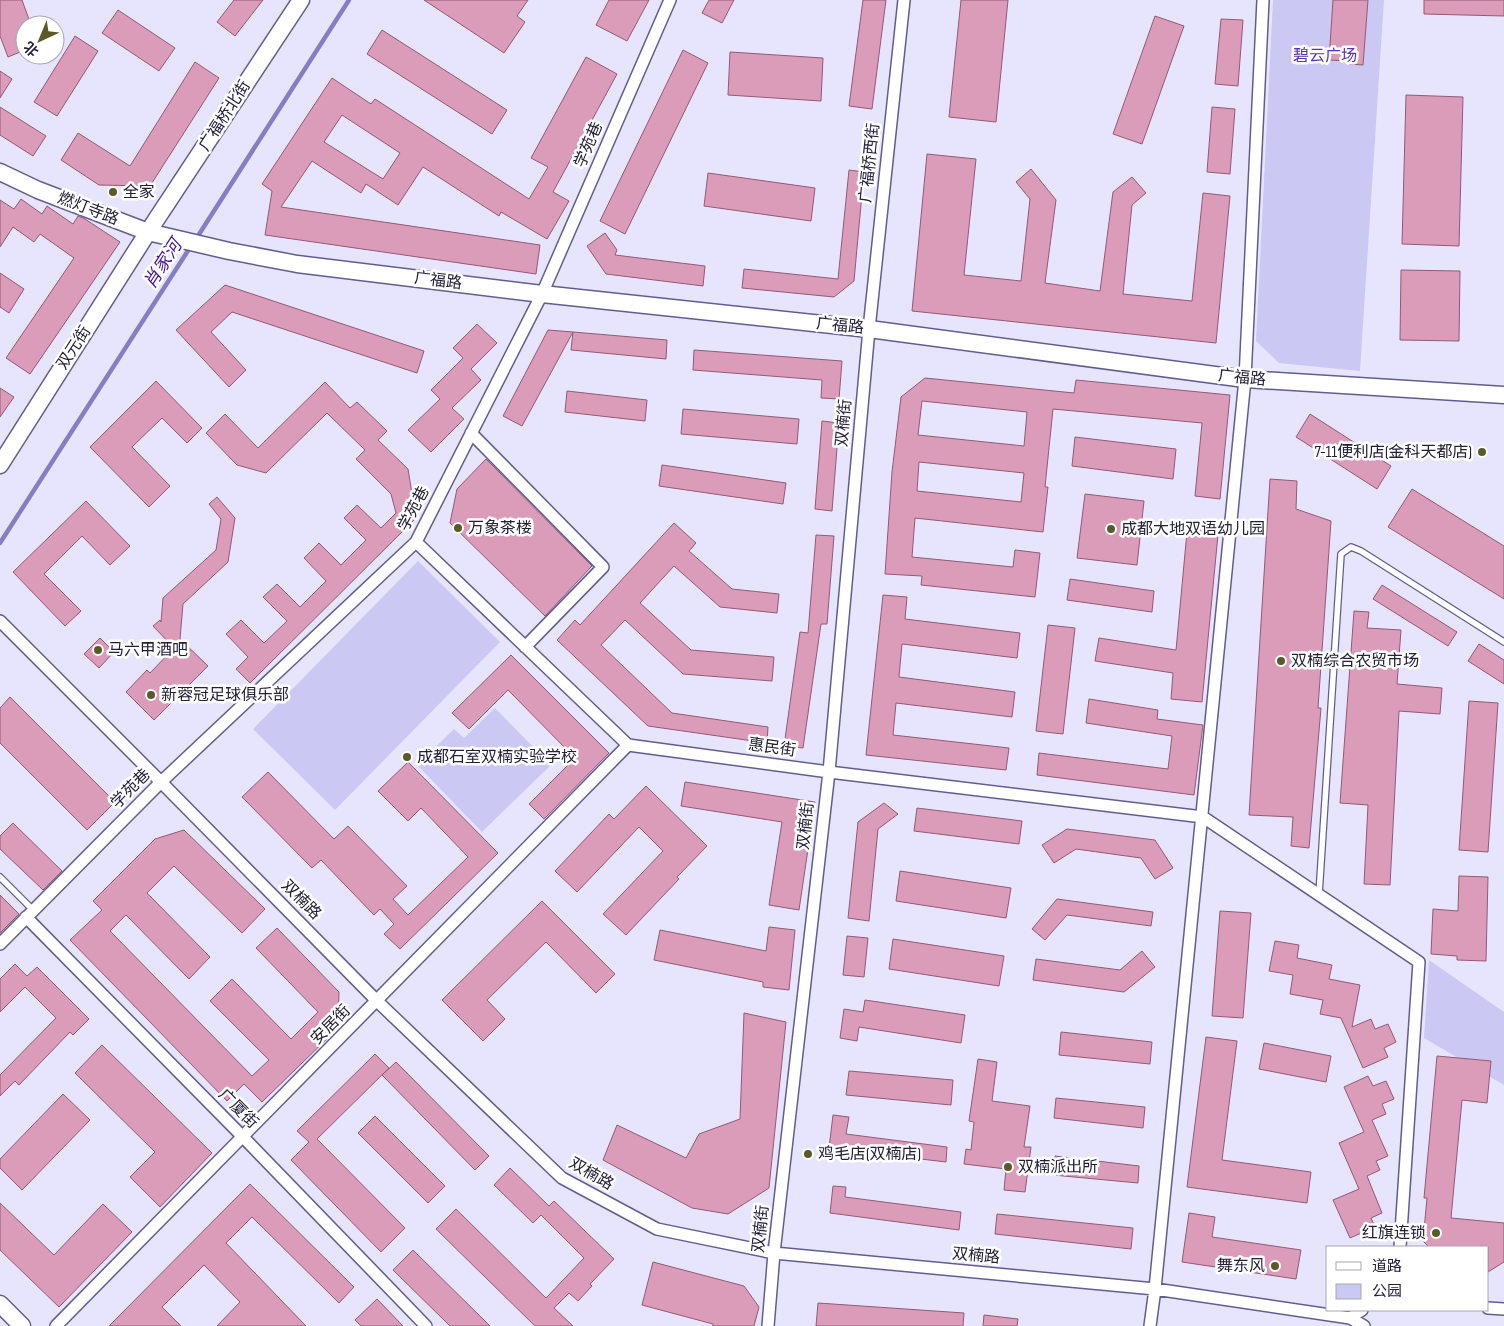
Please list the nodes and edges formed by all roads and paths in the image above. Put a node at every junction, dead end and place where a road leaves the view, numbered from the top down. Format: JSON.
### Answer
{"nodes":[{"id":1,"x":301,"y":0,"type":"edge"},
{"id":2,"x":670,"y":0,"type":"edge"},
{"id":3,"x":904,"y":0,"type":"edge"},
{"id":4,"x":1263,"y":0,"type":"edge"},
{"id":5,"x":0,"y":172,"type":"edge"},
{"id":6,"x":148,"y":232,"type":"junction"},
{"id":7,"x":179,"y":239,"type":"joint"},
{"id":8,"x":542,"y":294,"type":"junction"},
{"id":9,"x":869,"y":329,"type":"junction"},
{"id":10,"x":1245,"y":379,"type":"junction"},
{"id":11,"x":1504,"y":395,"type":"edge"},
{"id":12,"x":472,"y":433,"type":"junction"},
{"id":13,"x":0,"y":465,"type":"edge"},
{"id":14,"x":416,"y":542,"type":"junction"},
{"id":15,"x":0,"y":622,"type":"edge"},
{"id":16,"x":1504,"y":642,"type":"edge"},
{"id":17,"x":525,"y":647,"type":"junction"},
{"id":18,"x":628,"y":745,"type":"junction"},
{"id":19,"x":829,"y":772,"type":"junction"},
{"id":20,"x":161,"y":782,"type":"junction"},
{"id":21,"x":1203,"y":817,"type":"junction"},
{"id":22,"x":0,"y":877,"type":"edge"},
{"id":23,"x":1319,"y":895,"type":"junction"},
{"id":24,"x":29,"y":913,"type":"junction"},
{"id":25,"x":0,"y":944,"type":"edge"},
{"id":26,"x":378,"y":1001,"type":"junction"},
{"id":27,"x":243,"y":1137,"type":"junction"},
{"id":28,"x":1400,"y":1246,"type":"edge"},
{"id":29,"x":774,"y":1253,"type":"junction"},
{"id":30,"x":1155,"y":1289,"type":"junction"},
{"id":31,"x":0,"y":1304,"type":"edge"},
{"id":32,"x":1489,"y":1308,"type":"edge"},
{"id":33,"x":1504,"y":1309,"type":"edge"},
{"id":34,"x":1360,"y":1311,"type":"edge"},
{"id":35,"x":1350,"y":1318,"type":"junction"},
{"id":36,"x":22,"y":1326,"type":"edge"},
{"id":37,"x":56,"y":1326,"type":"edge"},
{"id":38,"x":426,"y":1326,"type":"edge"},
{"id":39,"x":768,"y":1326,"type":"edge"},
{"id":40,"x":1150,"y":1326,"type":"edge"},
{"id":41,"x":1364,"y":1326,"type":"edge"}],
"edges":[{"from":1,"to":6,"type":"street","name":"广福桥北街"},
{"from":2,"to":8,"type":"street","name":"学苑巷"},
{"from":3,"to":9,"type":"street","name":"广福桥西街"},
{"from":4,"to":10,"type":"street"},
{"from":5,"to":6,"type":"street","name":"燃灯寺路"},
{"from":6,"to":7,"type":"street","name":"燃灯寺路"},
{"from":6,"to":13,"type":"street","name":"双元街"},
{"from":7,"to":8,"type":"street","name":"广福路"},
{"from":8,"to":9,"type":"street","name":"广福路"},
{"from":8,"to":12,"type":"street","name":"学苑巷"},
{"from":9,"to":10,"type":"street","name":"广福路"},
{"from":9,"to":19,"type":"street","name":"双楠街"},
{"from":10,"to":11,"type":"street","name":"广福路"},
{"from":10,"to":21,"type":"street"},
{"from":12,"to":14,"type":"street","name":"学苑巷"},
{"from":12,"to":17,"type":"street"},
{"from":14,"to":17,"type":"street"},
{"from":14,"to":20,"type":"street","name":"学苑巷"},
{"from":15,"to":20,"type":"street","name":"双楠路"},
{"from":16,"to":23,"type":"lane"},
{"from":17,"to":18,"type":"street"},
{"from":18,"to":19,"type":"street","name":"惠民街"},
{"from":18,"to":26,"type":"street","name":"安居街"},
{"from":19,"to":21,"type":"street","name":"惠民街"},
{"from":19,"to":29,"type":"street","name":"双楠街"},
{"from":20,"to":24,"type":"street","name":"学苑巷"},
{"from":20,"to":26,"type":"street","name":"双楠路"},
{"from":21,"to":23,"type":"street"},
{"from":21,"to":30,"type":"street"},
{"from":22,"to":24,"type":"lane"},
{"from":23,"to":28,"type":"street"},
{"from":24,"to":25,"type":"street","name":"学苑巷"},
{"from":24,"to":27,"type":"street","name":"广厦街"},
{"from":26,"to":27,"type":"street","name":"安居街"},
{"from":26,"to":29,"type":"street","name":"双楠路"},
{"from":27,"to":37,"type":"street","name":"安居街"},
{"from":27,"to":38,"type":"street","name":"广厦街"},
{"from":29,"to":30,"type":"street","name":"双楠路"},
{"from":29,"to":39,"type":"street","name":"双楠街"},
{"from":30,"to":35,"type":"street","name":"双楠路"},
{"from":30,"to":40,"type":"street"},
{"from":31,"to":36,"type":"street"},
{"from":32,"to":33,"type":"street"},
{"from":34,"to":35,"type":"street"},
{"from":35,"to":41,"type":"street"}]}
